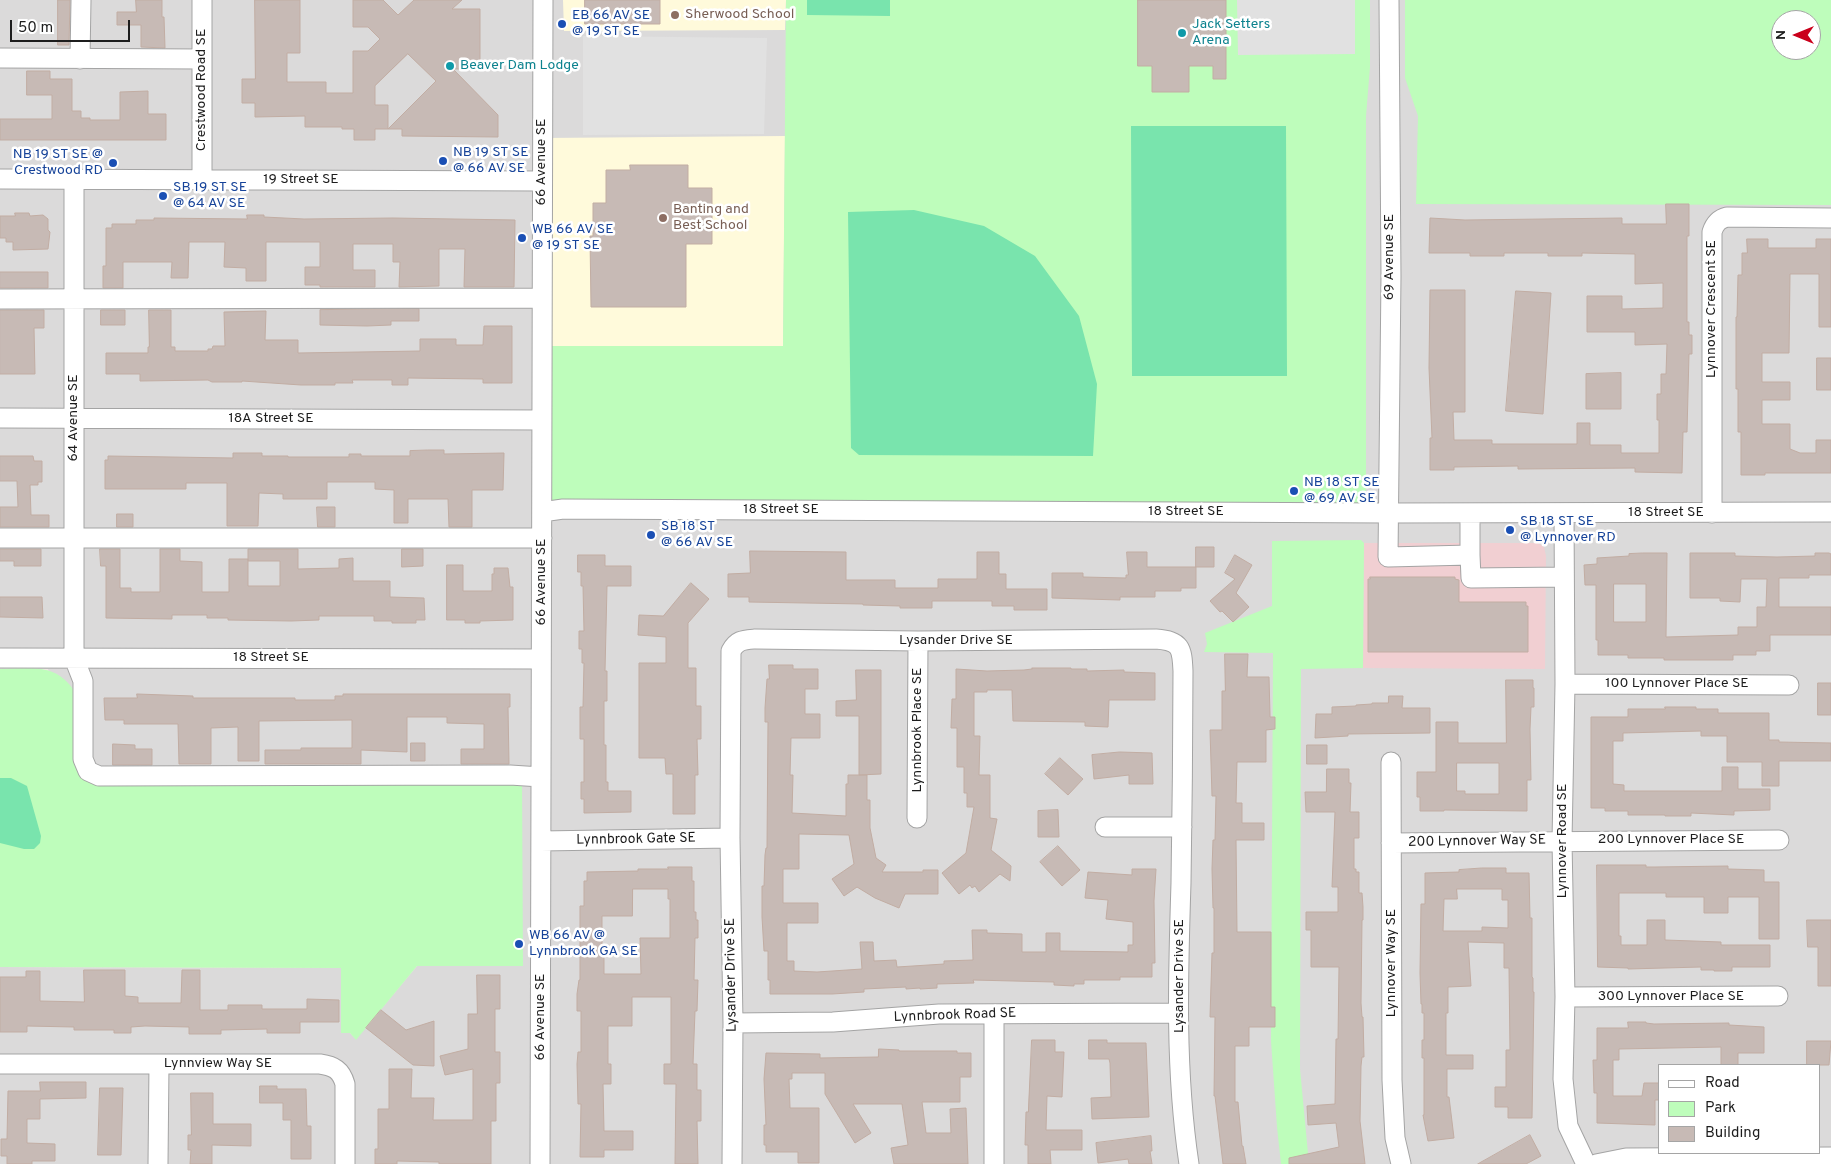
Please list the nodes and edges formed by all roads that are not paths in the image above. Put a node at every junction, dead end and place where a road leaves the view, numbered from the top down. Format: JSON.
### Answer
{"nodes":[{"id":1,"x":81,"y":0,"type":"edge"},
{"id":2,"x":202,"y":0,"type":"edge"},
{"id":3,"x":543,"y":0,"type":"edge"},
{"id":4,"x":1389,"y":0,"type":"edge"},
{"id":5,"x":0,"y":58,"type":"edge"},
{"id":6,"x":80,"y":59,"type":"junction"},
{"id":7,"x":201,"y":59,"type":"junction"},
{"id":8,"x":0,"y":179,"type":"edge"},
{"id":9,"x":74,"y":179,"type":"junction"},
{"id":10,"x":202,"y":180,"type":"junction"},
{"id":11,"x":542,"y":181,"type":"junction"},
{"id":12,"x":1831,"y":218,"type":"edge"},
{"id":13,"x":542,"y":298,"type":"junction"},
{"id":14,"x":0,"y":299,"type":"edge"},
{"id":15,"x":74,"y":299,"type":"junction"},
{"id":16,"x":0,"y":418,"type":"edge"},
{"id":17,"x":73,"y":418,"type":"junction"},
{"id":18,"x":542,"y":420,"type":"junction"},
{"id":19,"x":542,"y":512,"type":"junction"},
{"id":20,"x":1712,"y":512,"type":"junction"},
{"id":21,"x":1831,"y":512,"type":"edge"},
{"id":22,"x":1388,"y":513,"type":"junction"},
{"id":23,"x":1470,"y":513,"type":"junction"},
{"id":24,"x":1564,"y":514,"type":"junction"},
{"id":25,"x":0,"y":538,"type":"edge"},
{"id":26,"x":74,"y":538,"type":"junction"},
{"id":27,"x":542,"y":538,"type":"junction"},
{"id":28,"x":1470,"y":556,"type":"junction"},
{"id":29,"x":1564,"y":577,"type":"junction"},
{"id":30,"x":918,"y":642,"type":"junction"},
{"id":31,"x":0,"y":658,"type":"edge"},
{"id":32,"x":74,"y":658,"type":"junction"},
{"id":33,"x":541,"y":659,"type":"junction"},
{"id":34,"x":1565,"y":684,"type":"junction"},
{"id":35,"x":1790,"y":685,"type":"dead end"},
{"id":36,"x":1391,"y":762,"type":"dead end"},
{"id":37,"x":541,"y":777,"type":"junction"},
{"id":38,"x":918,"y":818,"type":"dead end"},
{"id":39,"x":1105,"y":827,"type":"dead end"},
{"id":40,"x":1182,"y":827,"type":"junction"},
{"id":41,"x":730,"y":838,"type":"junction"},
{"id":42,"x":1779,"y":840,"type":"dead end"},
{"id":43,"x":541,"y":841,"type":"junction"},
{"id":44,"x":1562,"y":841,"type":"junction"},
{"id":45,"x":1391,"y":843,"type":"junction"},
{"id":46,"x":1778,"y":996,"type":"dead end"},
{"id":47,"x":1565,"y":997,"type":"junction"},
{"id":48,"x":1178,"y":1013,"type":"junction"},
{"id":49,"x":994,"y":1014,"type":"junction"},
{"id":50,"x":733,"y":1023,"type":"junction"},
{"id":51,"x":0,"y":1064,"type":"edge"},
{"id":52,"x":159,"y":1064,"type":"junction"},
{"id":53,"x":1831,"y":1157,"type":"edge"},
{"id":54,"x":158,"y":1164,"type":"edge"},
{"id":55,"x":345,"y":1164,"type":"edge"},
{"id":56,"x":540,"y":1164,"type":"edge"},
{"id":57,"x":732,"y":1164,"type":"edge"},
{"id":58,"x":994,"y":1164,"type":"edge"},
{"id":59,"x":1189,"y":1164,"type":"edge"},
{"id":60,"x":1401,"y":1164,"type":"edge"},
{"id":61,"x":1586,"y":1164,"type":"edge"},
{"id":62,"x":1596,"y":1164,"type":"edge"}],
"edges":[{"from":1,"to":6,"type":"street"},
{"from":2,"to":7,"type":"street","name":"Crestwood Road SE"},
{"from":3,"to":11,"type":"street","name":"66 Avenue SE"},
{"from":4,"to":22,"type":"street","name":"69 Avenue SE"},
{"from":5,"to":6,"type":"street"},
{"from":6,"to":7,"type":"street"},
{"from":7,"to":10,"type":"street","name":"Crestwood Road SE"},
{"from":8,"to":9,"type":"street","name":"19 Street SE"},
{"from":9,"to":10,"type":"street","name":"19 Street SE"},
{"from":9,"to":15,"type":"street","name":"64 Avenue SE"},
{"from":10,"to":11,"type":"street","name":"19 Street SE"},
{"from":11,"to":13,"type":"street","name":"66 Avenue SE"},
{"from":12,"to":20,"type":"street","name":"Lynnover Crescent SE"},
{"from":13,"to":15,"type":"street"},
{"from":13,"to":18,"type":"street","name":"66 Avenue SE"},
{"from":14,"to":15,"type":"street"},
{"from":15,"to":17,"type":"street","name":"64 Avenue SE"},
{"from":16,"to":17,"type":"street","name":"18A Street SE"},
{"from":17,"to":18,"type":"street","name":"18A Street SE"},
{"from":17,"to":26,"type":"street","name":"64 Avenue SE"},
{"from":18,"to":19,"type":"street","name":"66 Avenue SE"},
{"from":19,"to":22,"type":"street","name":"18 Street SE"},
{"from":19,"to":27,"type":"street","name":"66 Avenue SE"},
{"from":20,"to":21,"type":"street","name":"18 Street SE"},
{"from":20,"to":24,"type":"street","name":"18 Street SE"},
{"from":22,"to":23,"type":"street","name":"18 Street SE"},
{"from":22,"to":28,"type":"street","name":"69 Avenue SE"},
{"from":23,"to":24,"type":"street","name":"18 Street SE"},
{"from":23,"to":28,"type":"street"},
{"from":24,"to":29,"type":"street","name":"Lynnover Road SE"},
{"from":25,"to":26,"type":"street"},
{"from":26,"to":27,"type":"street"},
{"from":26,"to":32,"type":"street","name":"64 Avenue SE"},
{"from":27,"to":33,"type":"street","name":"66 Avenue SE"},
{"from":28,"to":29,"type":"street"},
{"from":29,"to":34,"type":"street","name":"Lynnover Road SE"},
{"from":30,"to":38,"type":"street","name":"Lynnbrook Place SE"},
{"from":30,"to":40,"type":"street","name":"Lysander Drive SE"},
{"from":30,"to":41,"type":"street","name":"Lysander Drive SE"},
{"from":31,"to":32,"type":"street","name":"18 Street SE"},
{"from":32,"to":33,"type":"street","name":"18 Street SE"},
{"from":32,"to":37,"type":"street"},
{"from":33,"to":37,"type":"street","name":"66 Avenue SE"},
{"from":34,"to":35,"type":"street","name":"100 Lynnover Place SE"},
{"from":34,"to":44,"type":"street","name":"Lynnover Road SE"},
{"from":36,"to":45,"type":"street","name":"Lynnover Way SE"},
{"from":37,"to":43,"type":"street","name":"66 Avenue SE"},
{"from":39,"to":40,"type":"street"},
{"from":40,"to":48,"type":"street","name":"Lysander Drive SE"},
{"from":41,"to":43,"type":"street","name":"Lynnbrook Gate SE"},
{"from":41,"to":50,"type":"street","name":"Lysander Drive SE"},
{"from":42,"to":44,"type":"street","name":"200 Lynnover Place SE"},
{"from":43,"to":56,"type":"street","name":"66 Avenue SE"},
{"from":44,"to":45,"type":"street","name":"200 Lynnover Way SE"},
{"from":44,"to":47,"type":"street","name":"Lynnover Road SE"},
{"from":45,"to":60,"type":"street","name":"Lynnover Way SE"},
{"from":46,"to":47,"type":"street","name":"300 Lynnover Place SE"},
{"from":47,"to":61,"type":"street","name":"Lynnover Road SE"},
{"from":48,"to":49,"type":"street","name":"Lynnbrook Road SE"},
{"from":48,"to":59,"type":"street","name":"Lysander Drive SE"},
{"from":49,"to":50,"type":"street","name":"Lynnbrook Road SE"},
{"from":49,"to":58,"type":"street"},
{"from":50,"to":57,"type":"street","name":"Lysander Drive SE"},
{"from":51,"to":52,"type":"street","name":"Lynnview Way SE"},
{"from":52,"to":54,"type":"street"},
{"from":52,"to":55,"type":"street","name":"Lynnview Way SE"},
{"from":53,"to":62,"type":"street"}]}
